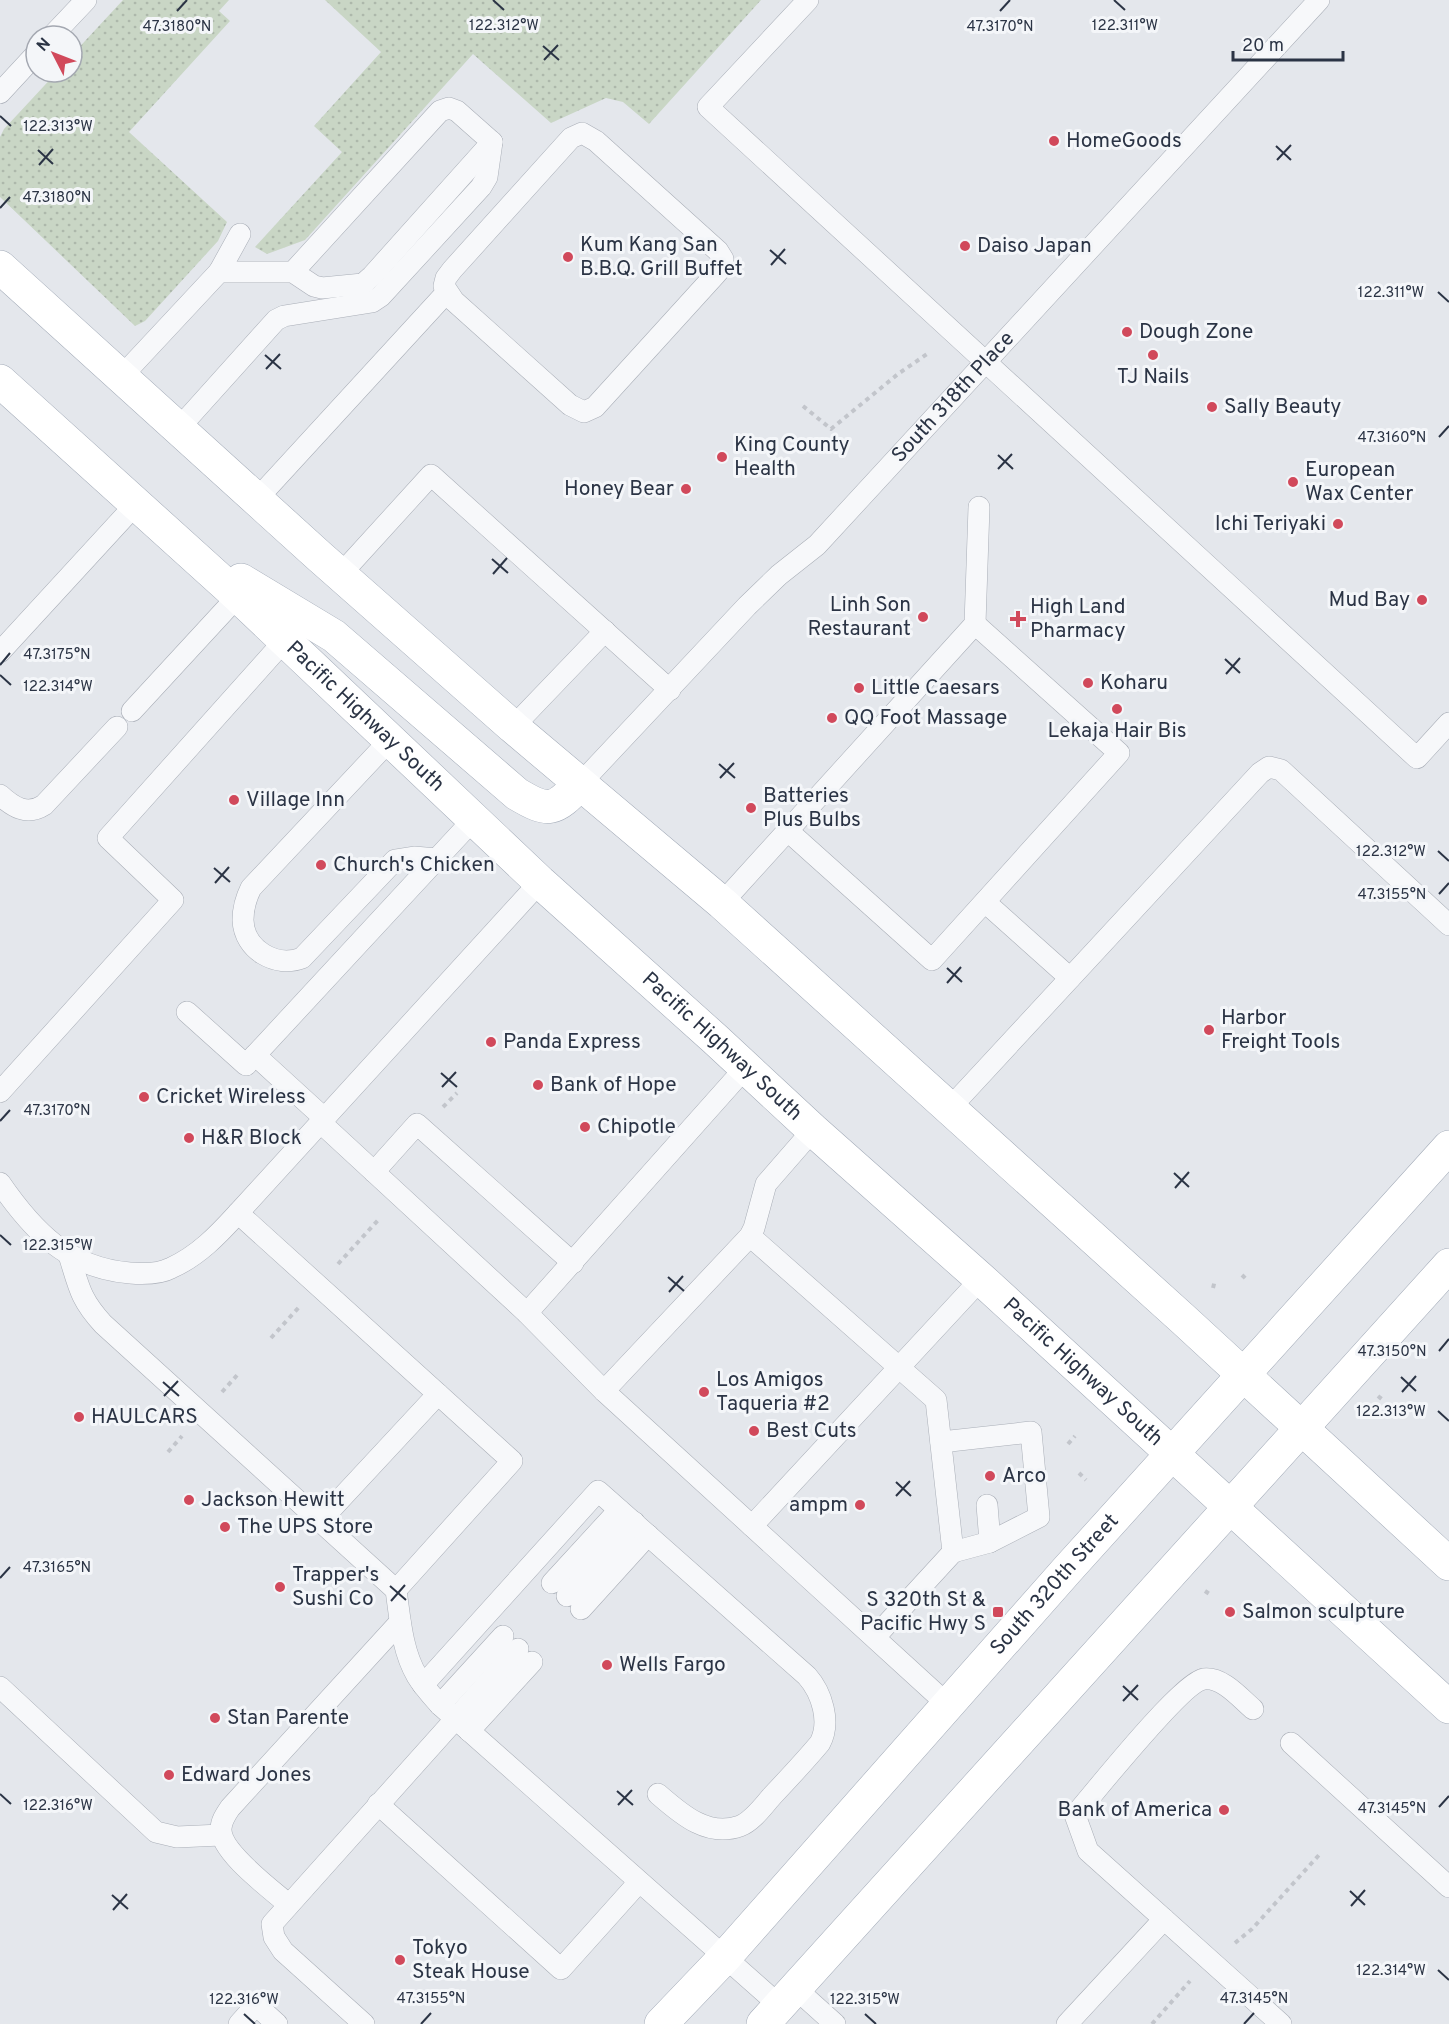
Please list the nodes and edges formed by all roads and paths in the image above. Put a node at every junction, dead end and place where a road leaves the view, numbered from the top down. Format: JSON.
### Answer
{"nodes":[{"id":1,"x":86,"y":0,"type":"edge"},
{"id":2,"x":808,"y":0,"type":"edge"},
{"id":3,"x":1319,"y":0,"type":"edge"},
{"id":4,"x":63,"y":24,"type":"edge"},
{"id":5,"x":24,"y":67,"type":"edge"},
{"id":6,"x":0,"y":93,"type":"edge"},
{"id":7,"x":492,"y":142,"type":"junction"},
{"id":8,"x":240,"y":234,"type":"dead end"},
{"id":9,"x":0,"y":267,"type":"edge"},
{"id":10,"x":219,"y":272,"type":"junction"},
{"id":11,"x":293,"y":272,"type":"junction"},
{"id":12,"x":447,"y":292,"type":"junction"},
{"id":13,"x":958,"y":338,"type":"junction"},
{"id":14,"x":986,"y":362,"type":"junction"},
{"id":15,"x":121,"y":377,"type":"junction"},
{"id":16,"x":0,"y":381,"type":"edge"},
{"id":17,"x":803,"y":406,"type":"dead end"},
{"id":18,"x":179,"y":429,"type":"junction"},
{"id":19,"x":257,"y":499,"type":"junction"},
{"id":20,"x":136,"y":504,"type":"junction"},
{"id":21,"x":979,"y":507,"type":"dead end"},
{"id":22,"x":180,"y":544,"type":"junction"},
{"id":23,"x":340,"y":575,"type":"junction"},
{"id":24,"x":238,"y":596,"type":"junction"},
{"id":25,"x":975,"y":624,"type":"junction"},
{"id":26,"x":605,"y":631,"type":"junction"},
{"id":27,"x":285,"y":640,"type":"junction"},
{"id":28,"x":0,"y":652,"type":"edge"},
{"id":29,"x":670,"y":690,"type":"junction"},
{"id":30,"x":132,"y":711,"type":"dead end"},
{"id":31,"x":1449,"y":723,"type":"edge"},
{"id":32,"x":117,"y":727,"type":"dead end"},
{"id":33,"x":513,"y":727,"type":"junction"},
{"id":34,"x":390,"y":740,"type":"junction"},
{"id":35,"x":580,"y":784,"type":"junction"},
{"id":36,"x":0,"y":795,"type":"edge"},
{"id":37,"x":473,"y":820,"type":"junction"},
{"id":38,"x":788,"y":831,"type":"junction"},
{"id":39,"x":437,"y":859,"type":"junction"},
{"id":40,"x":540,"y":882,"type":"junction"},
{"id":41,"x":985,"y":902,"type":"junction"},
{"id":42,"x":722,"y":903,"type":"junction"},
{"id":43,"x":1449,"y":925,"type":"edge"},
{"id":44,"x":1070,"y":978,"type":"junction"},
{"id":45,"x":187,"y":1012,"type":"dead end"},
{"id":46,"x":255,"y":1055,"type":"junction"},
{"id":47,"x":746,"y":1067,"type":"junction"},
{"id":48,"x":0,"y":1092,"type":"edge"},
{"id":49,"x":457,"y":1092,"type":"dead end"},
{"id":50,"x":949,"y":1109,"type":"junction"},
{"id":51,"x":438,"y":1112,"type":"dead end"},
{"id":52,"x":322,"y":1120,"type":"junction"},
{"id":53,"x":813,"y":1130,"type":"junction"},
{"id":54,"x":1449,"y":1147,"type":"edge"},
{"id":55,"x":374,"y":1172,"type":"junction"},
{"id":56,"x":0,"y":1183,"type":"edge"},
{"id":57,"x":384,"y":1213,"type":"dead end"},
{"id":58,"x":238,"y":1214,"type":"junction"},
{"id":59,"x":750,"y":1236,"type":"junction"},
{"id":60,"x":69,"y":1255,"type":"junction"},
{"id":61,"x":573,"y":1263,"type":"junction"},
{"id":62,"x":1449,"y":1265,"type":"edge"},
{"id":63,"x":337,"y":1266,"type":"dead end"},
{"id":64,"x":981,"y":1279,"type":"junction"},
{"id":65,"x":1215,"y":1280,"type":"dead end"},
{"id":66,"x":1213,"y":1288,"type":"dead end"},
{"id":67,"x":306,"y":1299,"type":"dead end"},
{"id":68,"x":527,"y":1313,"type":"junction"},
{"id":69,"x":271,"y":1338,"type":"dead end"},
{"id":70,"x":899,"y":1368,"type":"junction"},
{"id":71,"x":239,"y":1373,"type":"dead end"},
{"id":72,"x":1243,"y":1375,"type":"junction"},
{"id":73,"x":604,"y":1391,"type":"junction"},
{"id":74,"x":438,"y":1394,"type":"junction"},
{"id":75,"x":219,"y":1395,"type":"dead end"},
{"id":76,"x":1377,"y":1396,"type":"dead end"},
{"id":77,"x":1384,"y":1401,"type":"dead end"},
{"id":78,"x":1300,"y":1428,"type":"junction"},
{"id":79,"x":183,"y":1435,"type":"dead end"},
{"id":80,"x":1075,"y":1436,"type":"dead end"},
{"id":81,"x":941,"y":1442,"type":"junction"},
{"id":82,"x":1068,"y":1444,"type":"dead end"},
{"id":83,"x":168,"y":1452,"type":"dead end"},
{"id":84,"x":1172,"y":1454,"type":"junction"},
{"id":85,"x":1079,"y":1473,"type":"dead end"},
{"id":86,"x":1086,"y":1480,"type":"dead end"},
{"id":87,"x":987,"y":1505,"type":"dead end"},
{"id":88,"x":1230,"y":1507,"type":"junction"},
{"id":89,"x":320,"y":1521,"type":"junction"},
{"id":90,"x":634,"y":1522,"type":"junction"},
{"id":91,"x":752,"y":1526,"type":"junction"},
{"id":92,"x":990,"y":1542,"type":"junction"},
{"id":93,"x":953,"y":1552,"type":"junction"},
{"id":94,"x":1449,"y":1564,"type":"edge"},
{"id":95,"x":396,"y":1590,"type":"junction"},
{"id":96,"x":1205,"y":1591,"type":"dead end"},
{"id":97,"x":1211,"y":1595,"type":"dead end"},
{"id":98,"x":566,"y":1596,"type":"dead end"},
{"id":99,"x":400,"y":1622,"type":"junction"},
{"id":100,"x":875,"y":1637,"type":"junction"},
{"id":101,"x":517,"y":1649,"type":"dead end"},
{"id":102,"x":423,"y":1685,"type":"junction"},
{"id":103,"x":0,"y":1687,"type":"edge"},
{"id":104,"x":947,"y":1704,"type":"junction"},
{"id":105,"x":1449,"y":1707,"type":"edge"},
{"id":106,"x":1253,"y":1709,"type":"dead end"},
{"id":107,"x":455,"y":1718,"type":"junction"},
{"id":108,"x":1291,"y":1743,"type":"dead end"},
{"id":109,"x":658,"y":1794,"type":"dead end"},
{"id":110,"x":378,"y":1804,"type":"junction"},
{"id":111,"x":221,"y":1835,"type":"junction"},
{"id":112,"x":1319,"y":1855,"type":"dead end"},
{"id":113,"x":639,"y":1882,"type":"junction"},
{"id":114,"x":1449,"y":1887,"type":"edge"},
{"id":115,"x":288,"y":1904,"type":"junction"},
{"id":116,"x":1164,"y":1919,"type":"junction"},
{"id":117,"x":725,"y":1957,"type":"junction"},
{"id":118,"x":1212,"y":1962,"type":"junction"},
{"id":119,"x":779,"y":2006,"type":"edge"},
{"id":120,"x":239,"y":2024,"type":"edge"},
{"id":121,"x":277,"y":2024,"type":"edge"},
{"id":122,"x":364,"y":2024,"type":"edge"},
{"id":123,"x":661,"y":2024,"type":"edge"},
{"id":124,"x":835,"y":2024,"type":"edge"},
{"id":125,"x":1067,"y":2024,"type":"edge"},
{"id":126,"x":1152,"y":2024,"type":"edge"},
{"id":127,"x":1281,"y":2024,"type":"edge"}],
"edges":[{"from":1,"to":4,"type":"lane"},
{"from":2,"to":13,"type":"lane"},
{"from":3,"to":14,"type":"lane","name":"South 318th Place"},
{"from":5,"to":6,"type":"lane"},
{"from":7,"to":11,"type":"lane"},
{"from":7,"to":11,"type":"lane"},
{"from":7,"to":18,"type":"lane"},
{"from":8,"to":10,"type":"lane"},
{"from":9,"to":15,"type":"main road"},
{"from":10,"to":11,"type":"lane"},
{"from":10,"to":15,"type":"lane"},
{"from":12,"to":12,"type":"lane"},
{"from":12,"to":19,"type":"lane"},
{"from":13,"to":14,"type":"lane"},
{"from":13,"to":17,"type":"path"},
{"from":14,"to":29,"type":"lane","name":"South 318th Place"},
{"from":14,"to":31,"type":"lane"},
{"from":15,"to":18,"type":"main road"},
{"from":16,"to":20,"type":"main road","name":"Pacific Highway South"},
{"from":18,"to":19,"type":"main road"},
{"from":19,"to":23,"type":"main road"},
{"from":20,"to":22,"type":"main road","name":"Pacific Highway South"},
{"from":20,"to":28,"type":"lane"},
{"from":21,"to":25,"type":"lane"},
{"from":22,"to":24,"type":"main road","name":"Pacific Highway South"},
{"from":22,"to":35,"type":"main road"},
{"from":23,"to":26,"type":"lane"},
{"from":23,"to":33,"type":"main road"},
{"from":24,"to":27,"type":"main road","name":"Pacific Highway South"},
{"from":24,"to":30,"type":"lane"},
{"from":25,"to":38,"type":"lane"},
{"from":25,"to":41,"type":"lane"},
{"from":26,"to":29,"type":"lane"},
{"from":26,"to":33,"type":"lane"},
{"from":27,"to":34,"type":"main road","name":"Pacific Highway South"},
{"from":27,"to":48,"type":"lane"},
{"from":29,"to":35,"type":"lane","name":"South 318th Place"},
{"from":32,"to":36,"type":"lane"},
{"from":33,"to":35,"type":"main road"},
{"from":34,"to":37,"type":"main road","name":"Pacific Highway South"},
{"from":34,"to":39,"type":"lane"},
{"from":35,"to":42,"type":"main road"},
{"from":37,"to":39,"type":"lane"},
{"from":37,"to":40,"type":"main road","name":"Pacific Highway South"},
{"from":38,"to":41,"type":"lane"},
{"from":38,"to":42,"type":"lane"},
{"from":39,"to":46,"type":"lane"},
{"from":40,"to":47,"type":"main road","name":"Pacific Highway South"},
{"from":40,"to":52,"type":"lane"},
{"from":41,"to":44,"type":"lane"},
{"from":42,"to":50,"type":"main road"},
{"from":43,"to":44,"type":"lane"},
{"from":44,"to":50,"type":"lane"},
{"from":45,"to":46,"type":"lane"},
{"from":46,"to":52,"type":"lane"},
{"from":47,"to":53,"type":"main road","name":"Pacific Highway South"},
{"from":47,"to":61,"type":"lane"},
{"from":49,"to":51,"type":"path"},
{"from":50,"to":72,"type":"main road"},
{"from":52,"to":55,"type":"lane"},
{"from":52,"to":58,"type":"lane"},
{"from":53,"to":59,"type":"lane"},
{"from":53,"to":64,"type":"main road","name":"Pacific Highway South"},
{"from":54,"to":72,"type":"main road","name":"South 320th Street"},
{"from":55,"to":61,"type":"lane"},
{"from":55,"to":68,"type":"lane"},
{"from":56,"to":60,"type":"lane"},
{"from":57,"to":63,"type":"path"},
{"from":58,"to":60,"type":"lane"},
{"from":58,"to":74,"type":"lane"},
{"from":59,"to":70,"type":"lane"},
{"from":59,"to":73,"type":"lane"},
{"from":60,"to":89,"type":"lane"},
{"from":61,"to":68,"type":"lane"},
{"from":62,"to":78,"type":"main road"},
{"from":64,"to":70,"type":"lane"},
{"from":64,"to":84,"type":"main road","name":"Pacific Highway South"},
{"from":65,"to":66,"type":"path"},
{"from":67,"to":69,"type":"path"},
{"from":68,"to":73,"type":"lane"},
{"from":70,"to":81,"type":"lane"},
{"from":70,"to":91,"type":"lane"},
{"from":71,"to":75,"type":"path"},
{"from":72,"to":78,"type":"main road"},
{"from":72,"to":84,"type":"main road","name":"South 320th Street"},
{"from":73,"to":91,"type":"lane"},
{"from":74,"to":89,"type":"lane"},
{"from":74,"to":95,"type":"lane"},
{"from":76,"to":77,"type":"path"},
{"from":78,"to":88,"type":"main road"},
{"from":78,"to":94,"type":"main road"},
{"from":79,"to":83,"type":"path"},
{"from":80,"to":82,"type":"path"},
{"from":81,"to":92,"type":"lane"},
{"from":81,"to":93,"type":"lane"},
{"from":84,"to":88,"type":"main road","name":"Pacific Highway South"},
{"from":84,"to":104,"type":"main road","name":"South 320th Street"},
{"from":85,"to":86,"type":"path"},
{"from":87,"to":92,"type":"lane"},
{"from":88,"to":105,"type":"main road","name":"Pacific Highway South"},
{"from":88,"to":119,"type":"main road"},
{"from":89,"to":95,"type":"lane"},
{"from":90,"to":98,"type":"lane"},
{"from":90,"to":102,"type":"lane"},
{"from":90,"to":109,"type":"lane"},
{"from":91,"to":100,"type":"lane"},
{"from":92,"to":93,"type":"lane"},
{"from":93,"to":100,"type":"lane"},
{"from":95,"to":99,"type":"lane"},
{"from":96,"to":97,"type":"path"},
{"from":99,"to":102,"type":"lane"},
{"from":99,"to":111,"type":"lane"},
{"from":100,"to":104,"type":"lane"},
{"from":101,"to":107,"type":"lane"},
{"from":102,"to":107,"type":"lane"},
{"from":103,"to":111,"type":"lane"},
{"from":104,"to":117,"type":"main road","name":"South 320th Street"},
{"from":106,"to":116,"type":"lane"},
{"from":107,"to":110,"type":"lane"},
{"from":107,"to":113,"type":"lane"},
{"from":108,"to":114,"type":"lane"},
{"from":110,"to":113,"type":"lane"},
{"from":110,"to":115,"type":"lane"},
{"from":111,"to":115,"type":"lane"},
{"from":112,"to":118,"type":"path"},
{"from":113,"to":117,"type":"lane"},
{"from":115,"to":122,"type":"lane"},
{"from":116,"to":118,"type":"lane"},
{"from":116,"to":125,"type":"lane"},
{"from":117,"to":119,"type":"lane"},
{"from":117,"to":123,"type":"main road","name":"South 320th Street"},
{"from":118,"to":126,"type":"path"},
{"from":118,"to":127,"type":"lane"},
{"from":119,"to":124,"type":"lane"},
{"from":120,"to":121,"type":"lane"}]}
